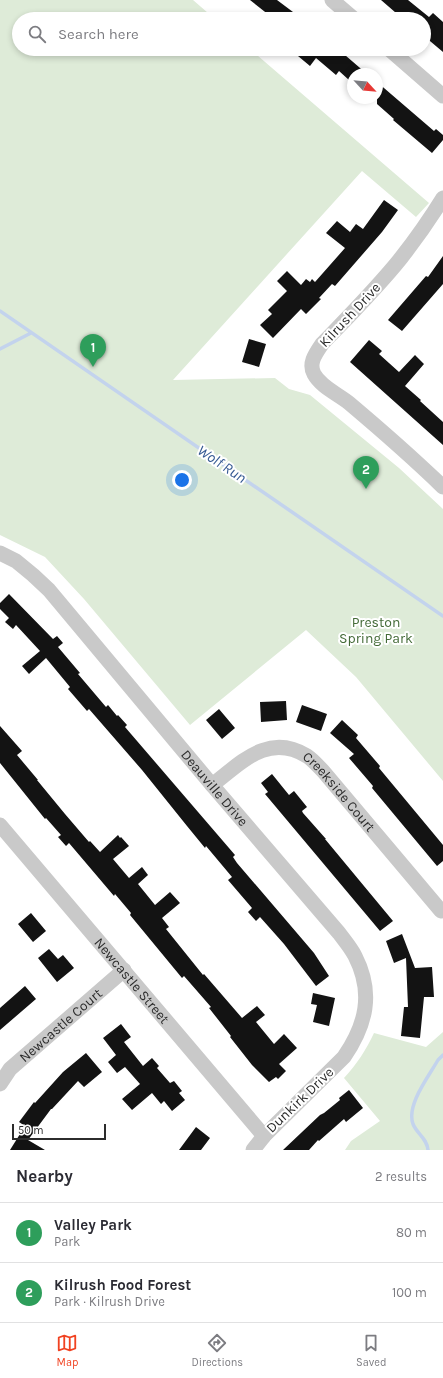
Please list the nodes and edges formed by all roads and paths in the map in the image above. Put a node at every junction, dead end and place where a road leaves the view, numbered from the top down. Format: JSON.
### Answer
{"nodes":[{"id":1,"x":332,"y":0,"type":"edge"},
{"id":2,"x":346,"y":12,"type":"edge"},
{"id":3,"x":397,"y":56,"type":"edge"},
{"id":4,"x":443,"y":96,"type":"edge"},
{"id":5,"x":443,"y":198,"type":"edge"},
{"id":6,"x":443,"y":487,"type":"edge"},
{"id":7,"x":0,"y":553,"type":"edge"},
{"id":8,"x":212,"y":785,"type":"junction"},
{"id":9,"x":0,"y":825,"type":"edge"},
{"id":10,"x":441,"y":911,"type":"dead end"},
{"id":11,"x":124,"y":970,"type":"junction"},
{"id":12,"x":348,"y":1052,"type":"joint"},
{"id":13,"x":0,"y":1084,"type":"edge"},
{"id":14,"x":264,"y":1136,"type":"junction"},
{"id":15,"x":253,"y":1150,"type":"edge"}],
"edges":[{"from":1,"to":2,"type":"street"},
{"from":3,"to":4,"type":"street"},
{"from":5,"to":6,"type":"street","name":"Kilrush Drive"},
{"from":7,"to":8,"type":"street","name":"Deauville Drive"},
{"from":8,"to":10,"type":"street","name":"Creekside Court"},
{"from":8,"to":12,"type":"street","name":"Deauville Drive"},
{"from":9,"to":11,"type":"street","name":"Newcastle Street"},
{"from":11,"to":13,"type":"street","name":"Newcastle Court"},
{"from":11,"to":14,"type":"street","name":"Newcastle Street"},
{"from":12,"to":14,"type":"street","name":"Dunkirk Drive"},
{"from":14,"to":15,"type":"street","name":"Dunkirk Drive"}]}
